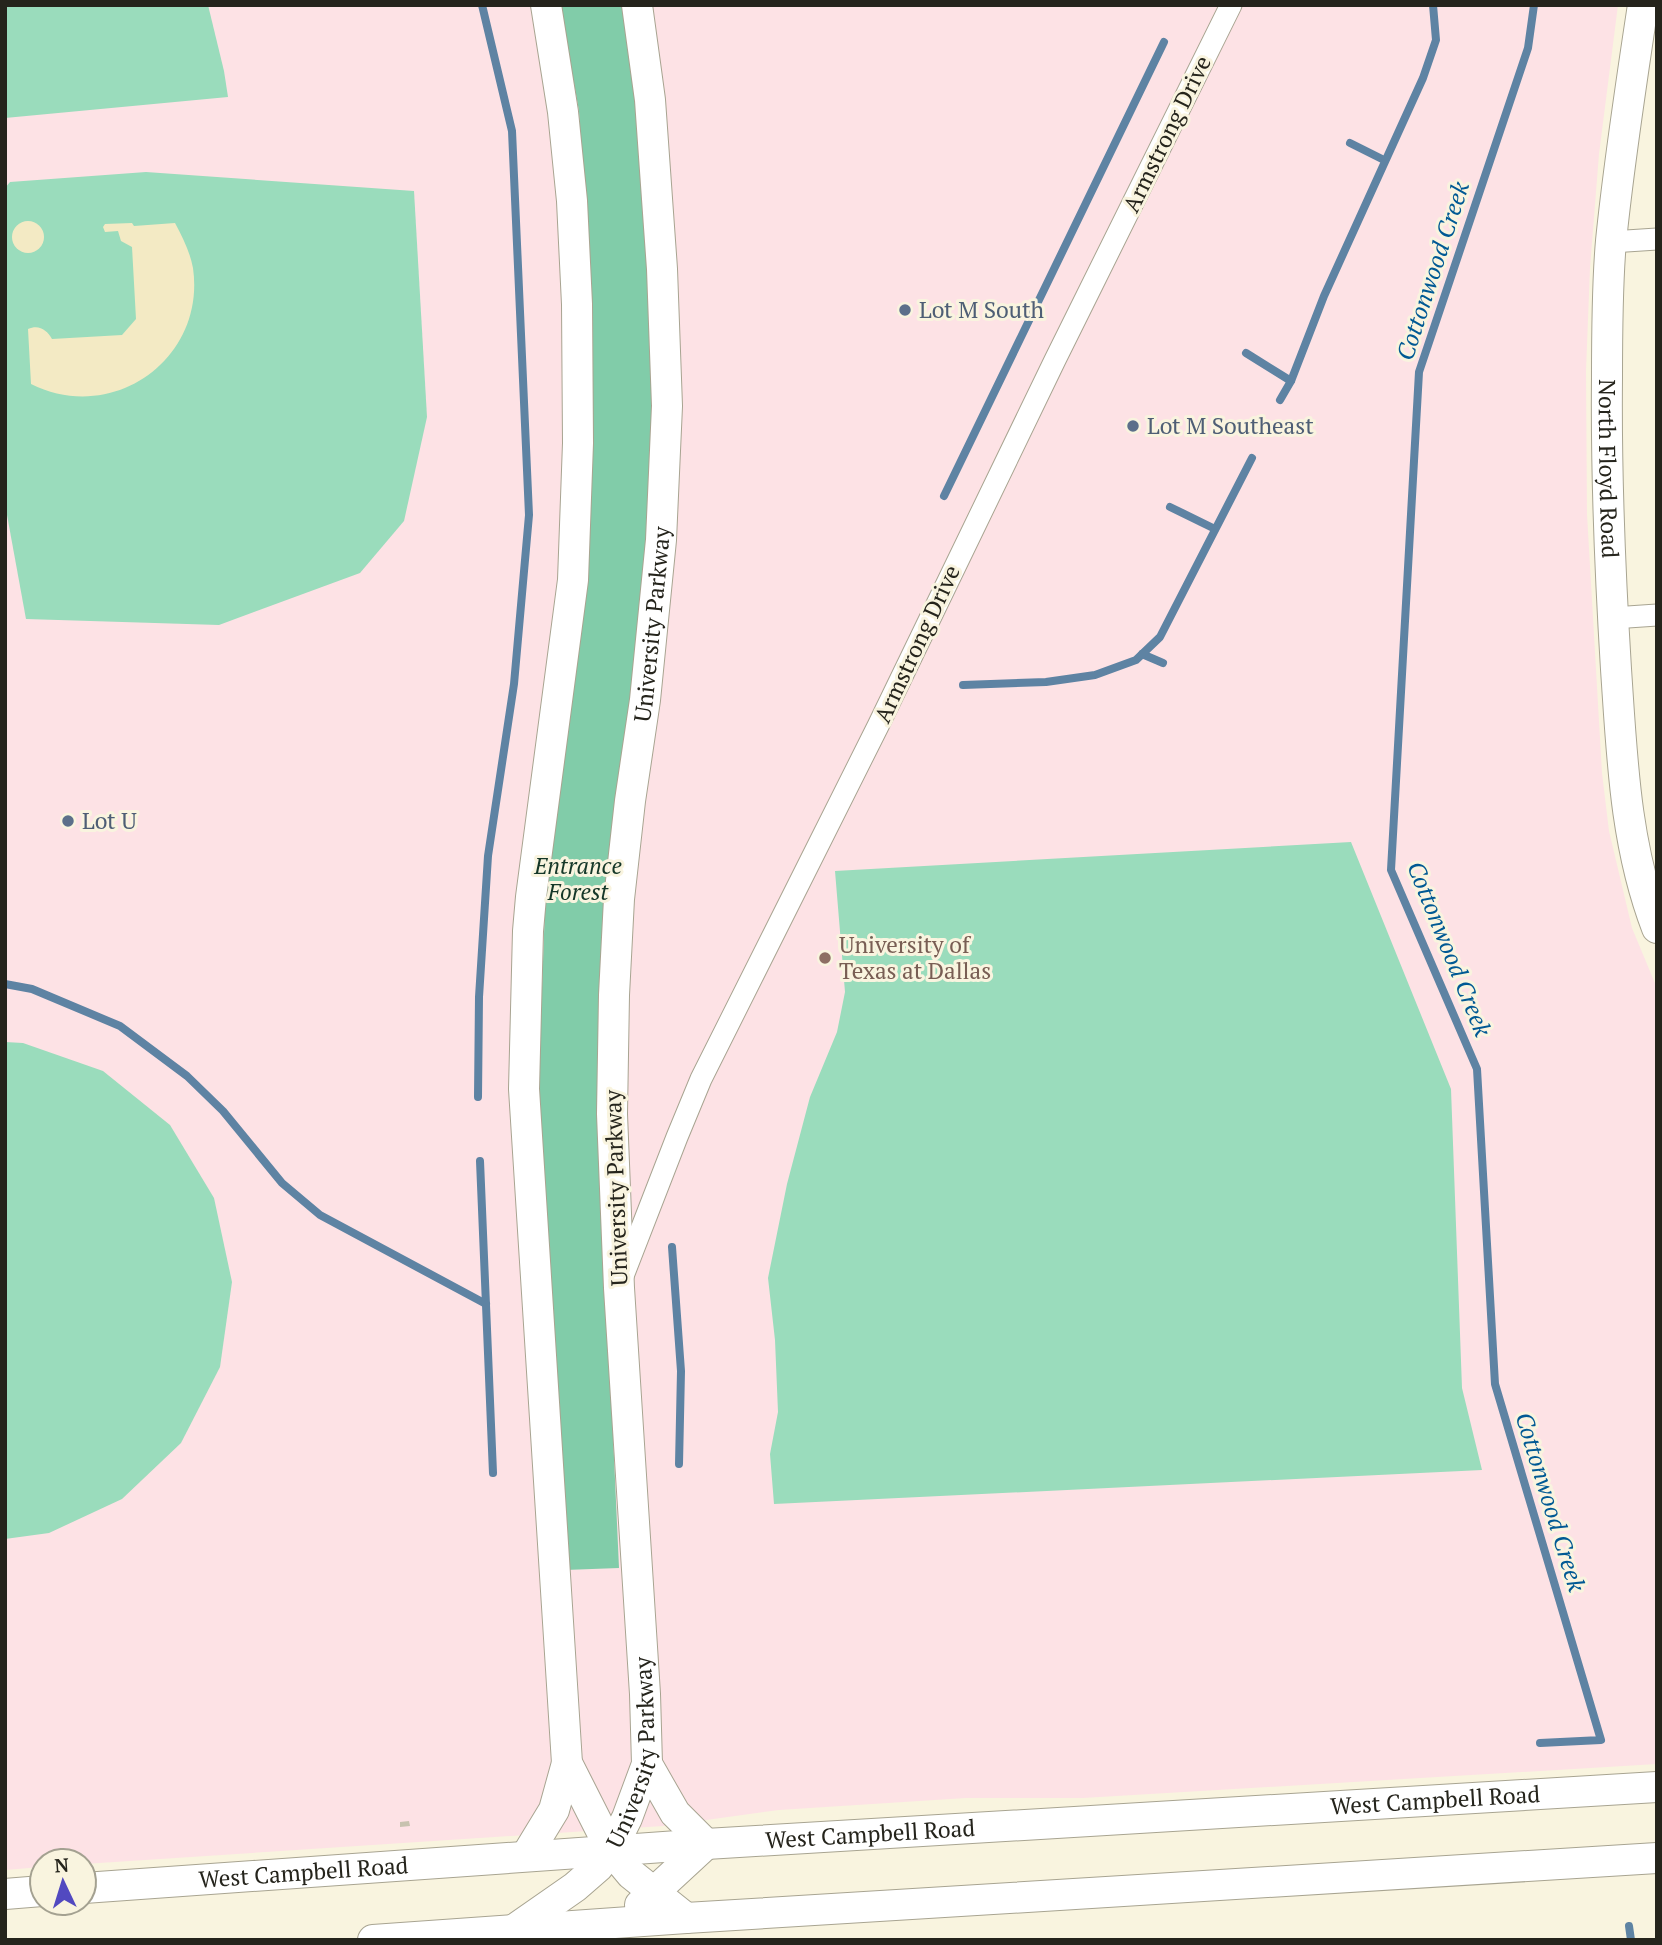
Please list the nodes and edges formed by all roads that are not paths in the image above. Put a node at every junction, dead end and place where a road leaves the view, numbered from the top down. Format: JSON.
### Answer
{"nodes":[{"id":1,"x":546,"y":5,"type":"edge"},
{"id":2,"x":637,"y":5,"type":"edge"},
{"id":3,"x":1231,"y":5,"type":"edge"},
{"id":4,"x":1643,"y":5,"type":"edge"},
{"id":5,"x":1657,"y":239,"type":"edge"},
{"id":6,"x":1611,"y":242,"type":"junction"},
{"id":7,"x":1657,"y":615,"type":"edge"},
{"id":8,"x":1613,"y":618,"type":"junction"},
{"id":9,"x":1657,"y":928,"type":"edge"},
{"id":10,"x":619,"y":1288,"type":"junction"},
{"id":11,"x":567,"y":1763,"type":"junction"},
{"id":12,"x":647,"y":1764,"type":"junction"},
{"id":13,"x":1657,"y":1787,"type":"edge"},
{"id":14,"x":706,"y":1844,"type":"junction"},
{"id":15,"x":611,"y":1850,"type":"junction"},
{"id":16,"x":526,"y":1856,"type":"junction"},
{"id":17,"x":1657,"y":1858,"type":"edge"},
{"id":18,"x":98,"y":1887,"type":"edge"},
{"id":19,"x":575,"y":1887,"type":"junction"},
{"id":20,"x":28,"y":1892,"type":"edge"},
{"id":21,"x":653,"y":1892,"type":"junction"},
{"id":22,"x":5,"y":1894,"type":"edge"},
{"id":23,"x":686,"y":1918,"type":"junction"},
{"id":24,"x":512,"y":1931,"type":"junction"},
{"id":25,"x":618,"y":1931,"type":"edge"},
{"id":26,"x":373,"y":1940,"type":"edge"}],
"edges":[{"from":1,"to":11,"type":"street","name":"University Parkway"},
{"from":2,"to":10,"type":"street","name":"University Parkway"},
{"from":3,"to":10,"type":"street","name":"Armstrong Drive"},
{"from":4,"to":6,"type":"street","name":"North Floyd Road"},
{"from":5,"to":6,"type":"street"},
{"from":6,"to":8,"type":"street","name":"North Floyd Road"},
{"from":7,"to":8,"type":"street"},
{"from":8,"to":9,"type":"street","name":"North Floyd Road"},
{"from":10,"to":12,"type":"street","name":"University Parkway"},
{"from":11,"to":15,"type":"street","name":"University Parkway"},
{"from":11,"to":16,"type":"street"},
{"from":12,"to":14,"type":"street"},
{"from":12,"to":15,"type":"street","name":"University Parkway"},
{"from":13,"to":14,"type":"street","name":"West Campbell Road"},
{"from":14,"to":15,"type":"street","name":"West Campbell Road"},
{"from":14,"to":21,"type":"street"},
{"from":15,"to":16,"type":"street","name":"West Campbell Road"},
{"from":15,"to":19,"type":"street"},
{"from":15,"to":21,"type":"street"},
{"from":16,"to":18,"type":"street","name":"West Campbell Road"},
{"from":16,"to":19,"type":"street"},
{"from":17,"to":23,"type":"street"},
{"from":19,"to":24,"type":"street"},
{"from":19,"to":25,"type":"street"},
{"from":20,"to":22,"type":"street"},
{"from":21,"to":23,"type":"street"},
{"from":21,"to":25,"type":"street"},
{"from":23,"to":25,"type":"street"},
{"from":24,"to":25,"type":"street"},
{"from":24,"to":26,"type":"street"}]}
